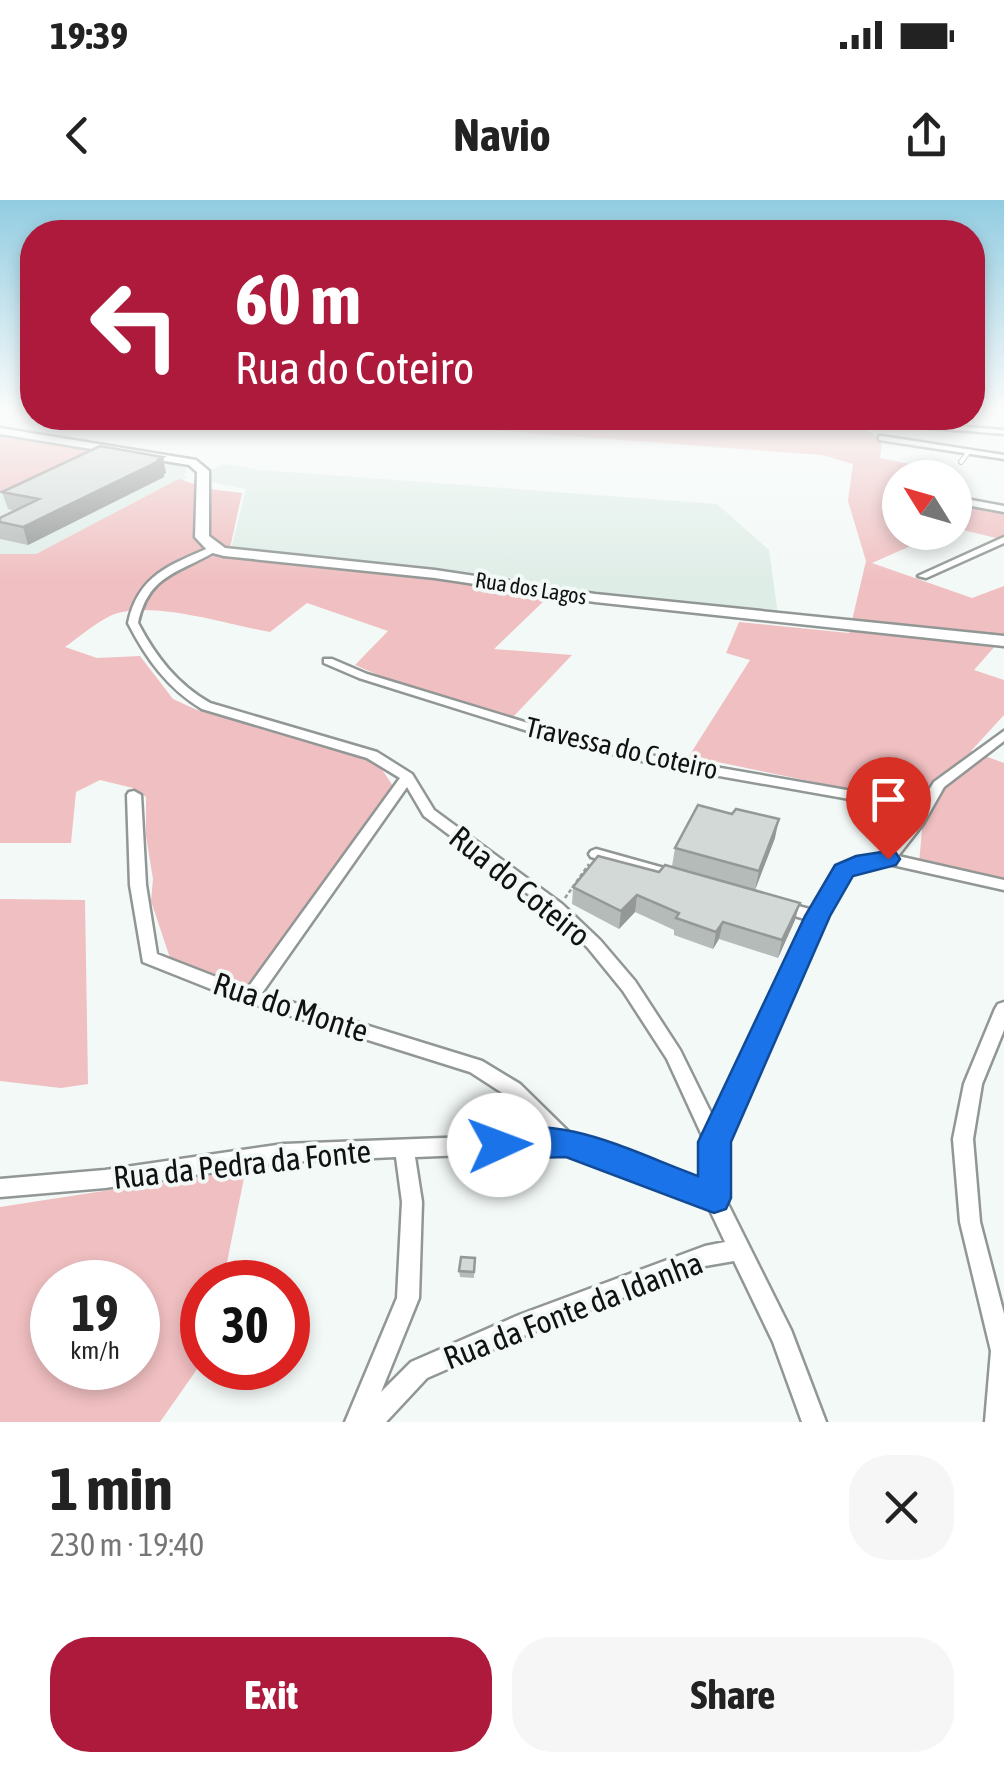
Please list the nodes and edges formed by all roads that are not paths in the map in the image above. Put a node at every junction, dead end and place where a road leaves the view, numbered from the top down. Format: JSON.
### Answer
{"nodes":[{"id":1,"x":199,"y":467,"type":"edge"},
{"id":2,"x":972,"y":503,"type":"edge"},
{"id":3,"x":1004,"y":510,"type":"edge"},
{"id":4,"x":1004,"y":540,"type":"edge"},
{"id":5,"x":214,"y":549,"type":"junction"},
{"id":6,"x":924,"y":576,"type":"dead end"},
{"id":7,"x":1004,"y":641,"type":"edge"},
{"id":8,"x":328,"y":661,"type":"dead end"},
{"id":9,"x":1004,"y":735,"type":"edge"},
{"id":10,"x":407,"y":777,"type":"junction"},
{"id":11,"x":134,"y":795,"type":"dead end"},
{"id":12,"x":923,"y":808,"type":"junction"},
{"id":13,"x":596,"y":854,"type":"edge"},
{"id":14,"x":888,"y":859,"type":"junction"},
{"id":15,"x":688,"y":880,"type":"edge"},
{"id":16,"x":1004,"y":885,"type":"edge"},
{"id":17,"x":762,"y":901,"type":"edge"},
{"id":18,"x":818,"y":916,"type":"junction"},
{"id":19,"x":251,"y":996,"type":"junction"},
{"id":20,"x":1004,"y":1009,"type":"edge"},
{"id":21,"x":566,"y":1142,"type":"junction"},
{"id":22,"x":714,"y":1142,"type":"junction"},
{"id":23,"x":404,"y":1148,"type":"junction"},
{"id":24,"x":0,"y":1188,"type":"edge"},
{"id":25,"x":714,"y":1198,"type":"junction"},
{"id":26,"x":739,"y":1250,"type":"junction"},
{"id":27,"x":357,"y":1422,"type":"edge"},
{"id":28,"x":370,"y":1422,"type":"edge"},
{"id":29,"x":814,"y":1422,"type":"edge"},
{"id":30,"x":998,"y":1422,"type":"edge"}],
"edges":[{"from":1,"to":5,"type":"street"},
{"from":2,"to":3,"type":"street"},
{"from":4,"to":6,"type":"street"},
{"from":5,"to":7,"type":"street","name":"Rua dos Lagos"},
{"from":5,"to":10,"type":"street","name":"Rua do Coteiro"},
{"from":8,"to":12,"type":"street","name":"Travessa do Coteiro"},
{"from":9,"to":12,"type":"street"},
{"from":10,"to":19,"type":"street"},
{"from":10,"to":22,"type":"street","name":"Rua do Coteiro"},
{"from":11,"to":19,"type":"street","name":"Rua do Monte"},
{"from":12,"to":14,"type":"street"},
{"from":13,"to":15,"type":"street"},
{"from":14,"to":16,"type":"street"},
{"from":14,"to":18,"type":"street"},
{"from":17,"to":18,"type":"street"},
{"from":18,"to":22,"type":"street"},
{"from":19,"to":21,"type":"street","name":"Rua do Monte"},
{"from":20,"to":30,"type":"street"},
{"from":21,"to":23,"type":"street","name":"Rua da Pedra da Fonte"},
{"from":21,"to":25,"type":"street","name":"Rua da Pedra da Fonte"},
{"from":22,"to":25,"type":"street","name":"Rua do Coteiro"},
{"from":23,"to":24,"type":"street","name":"Rua da Pedra da Fonte"},
{"from":23,"to":27,"type":"street"},
{"from":25,"to":26,"type":"street","name":"Rua do Coteiro"},
{"from":26,"to":28,"type":"street","name":"Rua da Fonte da Idanha"},
{"from":26,"to":29,"type":"street","name":"Rua do Coteiro"}]}
